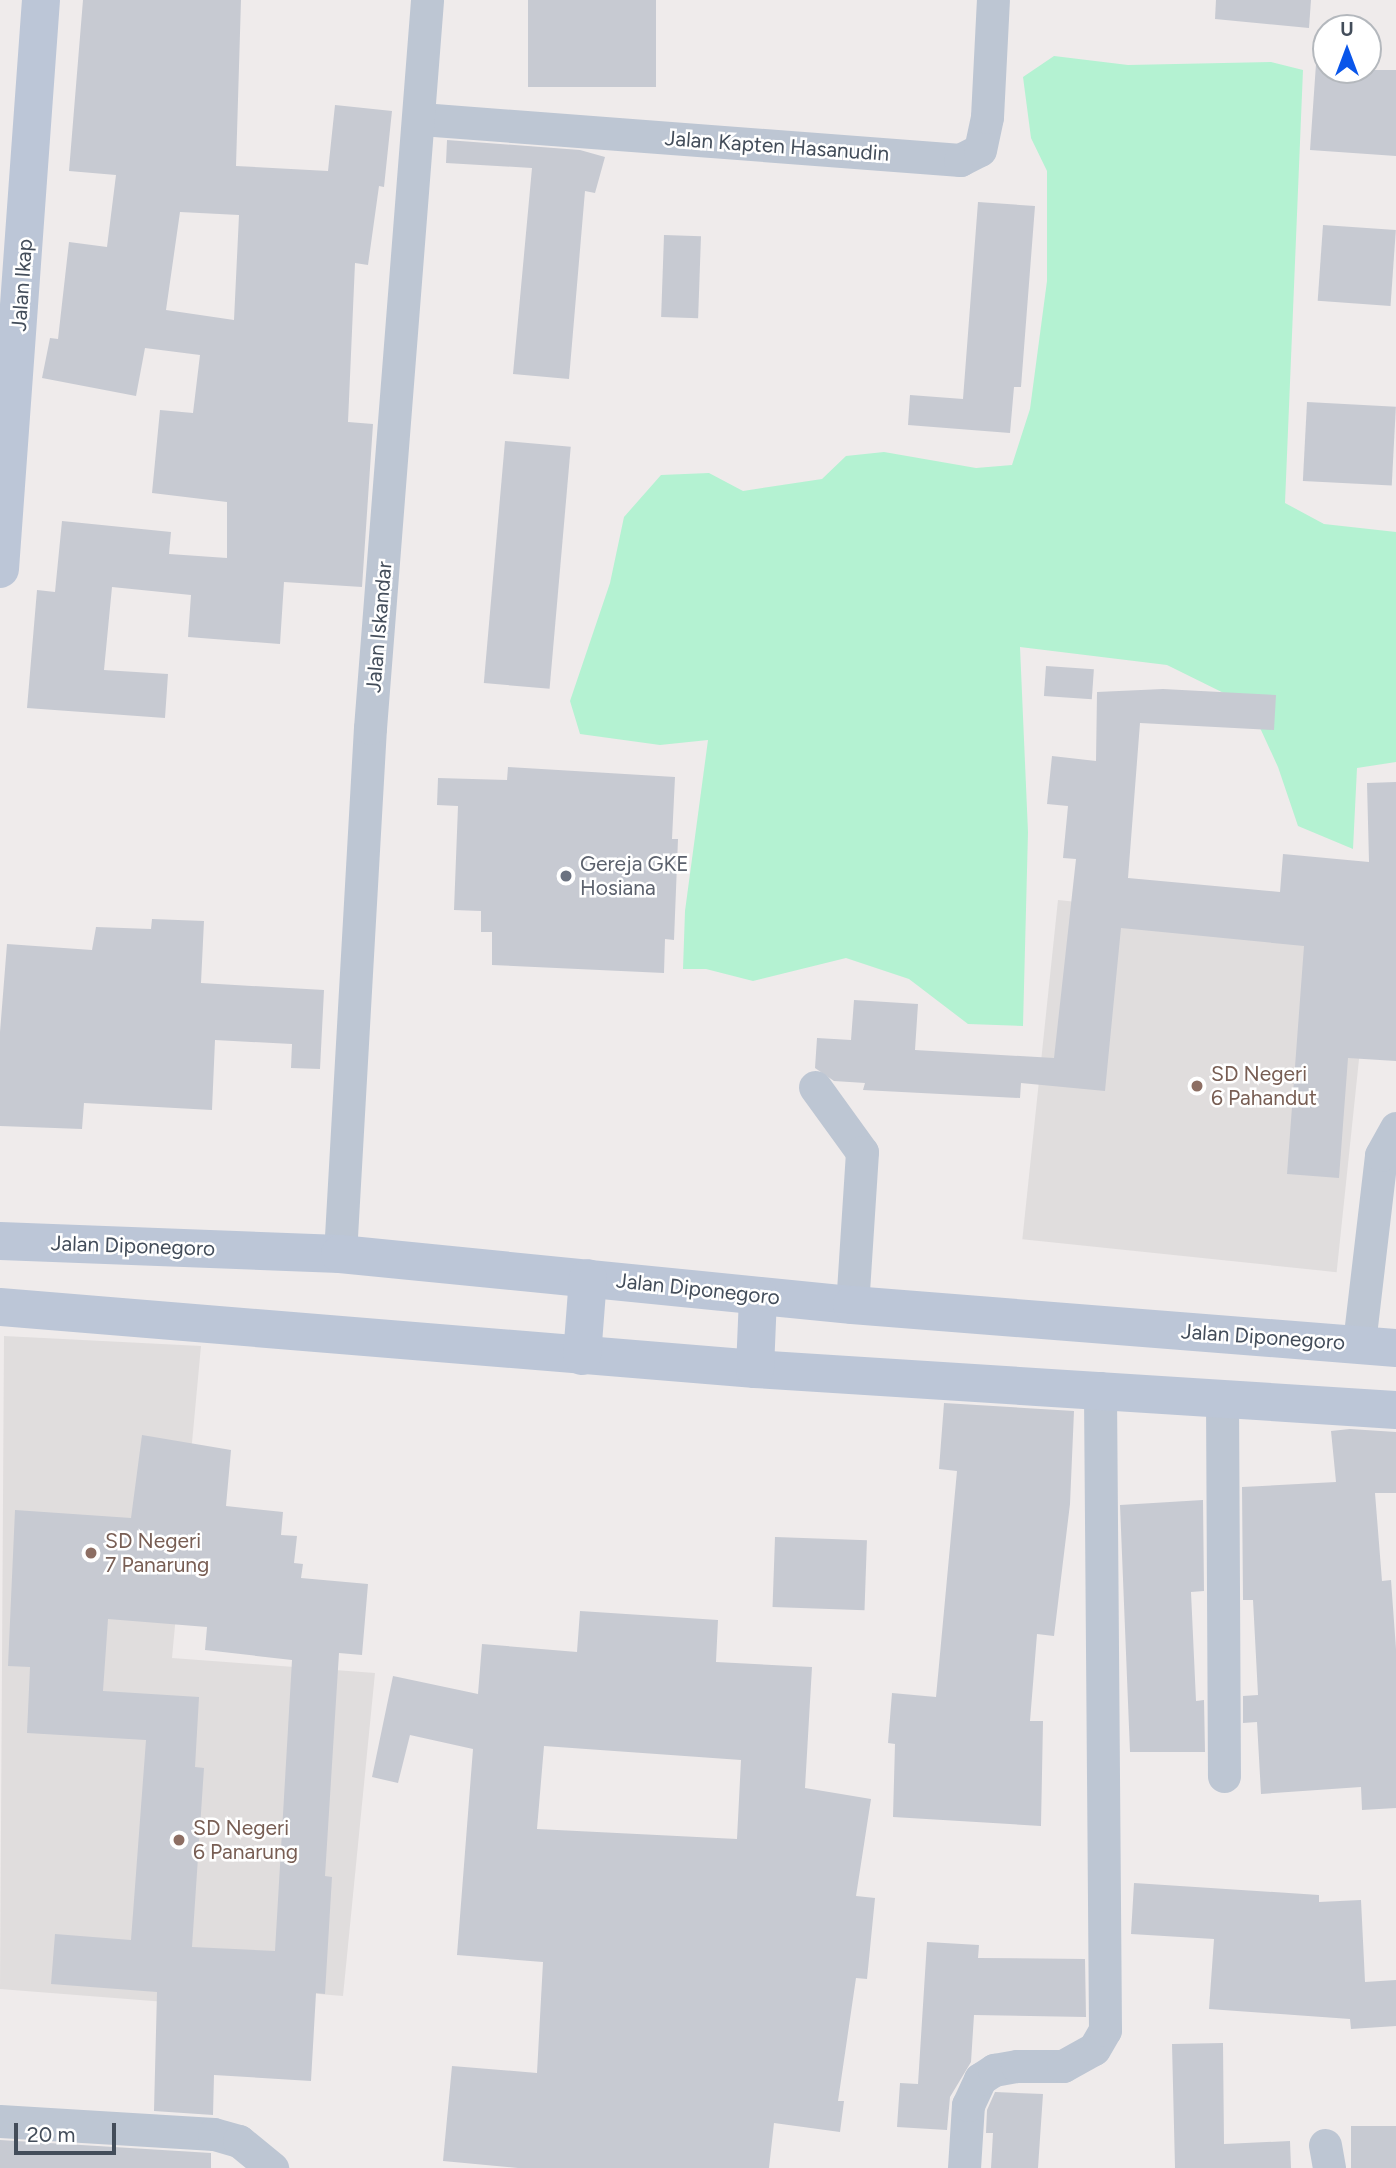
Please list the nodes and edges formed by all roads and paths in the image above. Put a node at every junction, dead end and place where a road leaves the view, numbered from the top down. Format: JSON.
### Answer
{"nodes":[{"id":1,"x":41,"y":0,"type":"edge"},
{"id":2,"x":427,"y":0,"type":"edge"},
{"id":3,"x":993,"y":0,"type":"edge"},
{"id":4,"x":421,"y":119,"type":"junction"},
{"id":5,"x":0,"y":569,"type":"edge"},
{"id":6,"x":815,"y":1087,"type":"dead end"},
{"id":7,"x":1396,"y":1128,"type":"edge"},
{"id":8,"x":0,"y":1241,"type":"edge"},
{"id":9,"x":340,"y":1254,"type":"junction"},
{"id":10,"x":588,"y":1278,"type":"junction"},
{"id":11,"x":758,"y":1296,"type":"junction"},
{"id":12,"x":852,"y":1305,"type":"junction"},
{"id":13,"x":0,"y":1307,"type":"edge"},
{"id":14,"x":1359,"y":1343,"type":"junction"},
{"id":15,"x":1396,"y":1348,"type":"edge"},
{"id":16,"x":582,"y":1356,"type":"junction"},
{"id":17,"x":755,"y":1369,"type":"junction"},
{"id":18,"x":1100,"y":1388,"type":"junction"},
{"id":19,"x":1222,"y":1398,"type":"junction"},
{"id":20,"x":1396,"y":1410,"type":"edge"},
{"id":21,"x":1224,"y":1776,"type":"dead end"},
{"id":22,"x":0,"y":2121,"type":"edge"},
{"id":23,"x":272,"y":2168,"type":"edge"},
{"id":24,"x":964,"y":2168,"type":"edge"}],
"edges":[{"from":1,"to":5,"type":"main road","name":"Jalan Ikap"},
{"from":2,"to":4,"type":"street","name":"Jalan Iskandar"},
{"from":3,"to":4,"type":"street","name":"Jalan Kapten Hasanudin"},
{"from":4,"to":9,"type":"street","name":"Jalan Iskandar"},
{"from":6,"to":12,"type":"street"},
{"from":7,"to":14,"type":"street"},
{"from":8,"to":9,"type":"main road","name":"Jalan Diponegoro"},
{"from":9,"to":10,"type":"main road","name":"Jalan Diponegoro"},
{"from":10,"to":11,"type":"main road","name":"Jalan Diponegoro"},
{"from":10,"to":16,"type":"main road"},
{"from":11,"to":12,"type":"main road","name":"Jalan Diponegoro"},
{"from":11,"to":17,"type":"main road"},
{"from":12,"to":14,"type":"main road","name":"Jalan Diponegoro"},
{"from":13,"to":16,"type":"main road"},
{"from":14,"to":15,"type":"main road","name":"Jalan Diponegoro"},
{"from":16,"to":17,"type":"main road"},
{"from":17,"to":18,"type":"main road"},
{"from":18,"to":19,"type":"main road"},
{"from":18,"to":24,"type":"street"},
{"from":19,"to":20,"type":"main road"},
{"from":19,"to":21,"type":"street"},
{"from":22,"to":23,"type":"street"}]}
